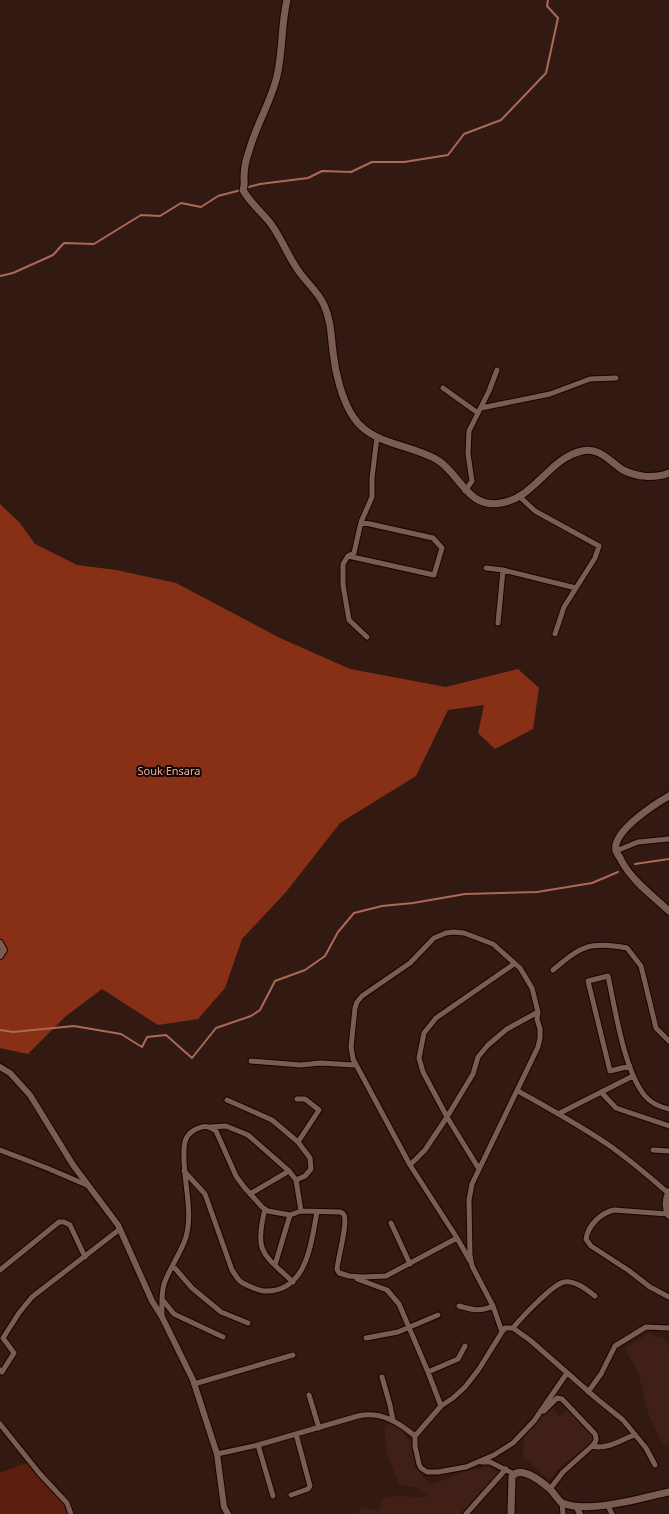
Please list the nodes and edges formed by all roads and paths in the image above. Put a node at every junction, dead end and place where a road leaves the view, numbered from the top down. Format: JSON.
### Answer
{"nodes":[{"id":1,"x":287,"y":0,"type":"edge"},
{"id":2,"x":497,"y":370,"type":"dead end"},
{"id":3,"x":616,"y":378,"type":"dead end"},
{"id":4,"x":443,"y":388,"type":"dead end"},
{"id":5,"x":481,"y":408,"type":"junction"},
{"id":6,"x":478,"y":413,"type":"junction"},
{"id":7,"x":377,"y":437,"type":"junction"},
{"id":8,"x":669,"y":473,"type":"edge"},
{"id":9,"x":465,"y":491,"type":"junction"},
{"id":10,"x":518,"y":496,"type":"junction"},
{"id":11,"x":361,"y":522,"type":"junction"},
{"id":12,"x":348,"y":556,"type":"junction"},
{"id":13,"x":486,"y":568,"type":"dead end"},
{"id":14,"x":503,"y":570,"type":"junction"},
{"id":15,"x":576,"y":588,"type":"junction"},
{"id":16,"x":498,"y":623,"type":"dead end"},
{"id":17,"x":555,"y":634,"type":"dead end"},
{"id":18,"x":367,"y":637,"type":"dead end"},
{"id":19,"x":669,"y":796,"type":"edge"},
{"id":20,"x":669,"y":839,"type":"edge"},
{"id":21,"x":616,"y":851,"type":"junction"},
{"id":22,"x":669,"y":911,"type":"edge"},
{"id":23,"x":0,"y":943,"type":"edge"},
{"id":24,"x":0,"y":956,"type":"edge"},
{"id":25,"x":514,"y":964,"type":"junction"},
{"id":26,"x":553,"y":970,"type":"dead end"},
{"id":27,"x":538,"y":1012,"type":"junction"},
{"id":28,"x":669,"y":1041,"type":"edge"},
{"id":29,"x":251,"y":1061,"type":"dead end"},
{"id":30,"x":355,"y":1065,"type":"junction"},
{"id":31,"x":630,"y":1066,"type":"junction"},
{"id":32,"x":0,"y":1067,"type":"edge"},
{"id":33,"x":633,"y":1076,"type":"junction"},
{"id":34,"x":518,"y":1091,"type":"junction"},
{"id":35,"x":601,"y":1092,"type":"junction"},
{"id":36,"x":297,"y":1099,"type":"dead end"},
{"id":37,"x":227,"y":1100,"type":"dead end"},
{"id":38,"x":669,"y":1108,"type":"edge"},
{"id":39,"x":558,"y":1114,"type":"junction"},
{"id":40,"x":447,"y":1117,"type":"junction"},
{"id":41,"x":669,"y":1126,"type":"edge"},
{"id":42,"x":210,"y":1127,"type":"junction"},
{"id":43,"x":298,"y":1142,"type":"junction"},
{"id":44,"x":0,"y":1150,"type":"edge"},
{"id":45,"x":653,"y":1150,"type":"dead end"},
{"id":46,"x":669,"y":1151,"type":"edge"},
{"id":47,"x":410,"y":1165,"type":"junction"},
{"id":48,"x":479,"y":1169,"type":"junction"},
{"id":49,"x":289,"y":1171,"type":"junction"},
{"id":50,"x":184,"y":1172,"type":"junction"},
{"id":51,"x":296,"y":1180,"type":"junction"},
{"id":52,"x":90,"y":1186,"type":"junction"},
{"id":53,"x":669,"y":1192,"type":"edge"},
{"id":54,"x":250,"y":1194,"type":"junction"},
{"id":55,"x":266,"y":1209,"type":"junction"},
{"id":56,"x":301,"y":1211,"type":"junction"},
{"id":57,"x":316,"y":1212,"type":"junction"},
{"id":58,"x":668,"y":1214,"type":"edge"},
{"id":59,"x":290,"y":1215,"type":"junction"},
{"id":60,"x":391,"y":1223,"type":"dead end"},
{"id":61,"x":120,"y":1230,"type":"junction"},
{"id":62,"x":457,"y":1238,"type":"junction"},
{"id":63,"x":85,"y":1257,"type":"junction"},
{"id":64,"x":410,"y":1264,"type":"junction"},
{"id":65,"x":275,"y":1265,"type":"junction"},
{"id":66,"x":173,"y":1266,"type":"junction"},
{"id":67,"x":472,"y":1266,"type":"junction"},
{"id":68,"x":0,"y":1270,"type":"edge"},
{"id":69,"x":349,"y":1276,"type":"junction"},
{"id":70,"x":293,"y":1282,"type":"junction"},
{"id":71,"x":595,"y":1296,"type":"dead end"},
{"id":72,"x":669,"y":1297,"type":"edge"},
{"id":73,"x":162,"y":1299,"type":"junction"},
{"id":74,"x":459,"y":1306,"type":"dead end"},
{"id":75,"x":493,"y":1306,"type":"junction"},
{"id":76,"x":438,"y":1315,"type":"dead end"},
{"id":77,"x":162,"y":1317,"type":"junction"},
{"id":78,"x":248,"y":1323,"type":"dead end"},
{"id":79,"x":409,"y":1327,"type":"junction"},
{"id":80,"x":513,"y":1328,"type":"junction"},
{"id":81,"x":669,"y":1328,"type":"edge"},
{"id":82,"x":502,"y":1332,"type":"junction"},
{"id":83,"x":223,"y":1337,"type":"dead end"},
{"id":84,"x":366,"y":1338,"type":"dead end"},
{"id":85,"x":465,"y":1346,"type":"dead end"},
{"id":86,"x":292,"y":1355,"type":"dead end"},
{"id":87,"x":0,"y":1370,"type":"edge"},
{"id":88,"x":428,"y":1372,"type":"junction"},
{"id":89,"x":567,"y":1373,"type":"junction"},
{"id":90,"x":382,"y":1377,"type":"dead end"},
{"id":91,"x":194,"y":1384,"type":"junction"},
{"id":92,"x":588,"y":1392,"type":"junction"},
{"id":93,"x":309,"y":1395,"type":"dead end"},
{"id":94,"x":441,"y":1406,"type":"junction"},
{"id":95,"x":393,"y":1420,"type":"junction"},
{"id":96,"x":534,"y":1421,"type":"junction"},
{"id":97,"x":0,"y":1424,"type":"edge"},
{"id":98,"x":319,"y":1428,"type":"junction"},
{"id":99,"x":296,"y":1434,"type":"junction"},
{"id":100,"x":634,"y":1435,"type":"junction"},
{"id":101,"x":415,"y":1436,"type":"junction"},
{"id":102,"x":258,"y":1445,"type":"junction"},
{"id":103,"x":592,"y":1446,"type":"junction"},
{"id":104,"x":217,"y":1454,"type":"junction"},
{"id":105,"x":655,"y":1465,"type":"dead end"},
{"id":106,"x":466,"y":1467,"type":"junction"},
{"id":107,"x":506,"y":1469,"type":"junction"},
{"id":108,"x":514,"y":1474,"type":"junction"},
{"id":109,"x":550,"y":1489,"type":"junction"},
{"id":110,"x":669,"y":1492,"type":"edge"},
{"id":111,"x":291,"y":1495,"type":"dead end"},
{"id":112,"x":273,"y":1496,"type":"dead end"},
{"id":113,"x":562,"y":1503,"type":"junction"},
{"id":114,"x":579,"y":1511,"type":"edge"},
{"id":115,"x":610,"y":1511,"type":"edge"},
{"id":116,"x":72,"y":1514,"type":"edge"},
{"id":117,"x":228,"y":1514,"type":"edge"},
{"id":118,"x":466,"y":1514,"type":"edge"},
{"id":119,"x":511,"y":1514,"type":"edge"},
{"id":120,"x":563,"y":1514,"type":"edge"}],
"edges":[{"from":1,"to":7,"type":"main road"},
{"from":2,"to":5,"type":"street"},
{"from":3,"to":5,"type":"street"},
{"from":4,"to":6,"type":"street"},
{"from":5,"to":6,"type":"street"},
{"from":6,"to":9,"type":"street"},
{"from":7,"to":9,"type":"main road"},
{"from":7,"to":11,"type":"street"},
{"from":8,"to":10,"type":"main road"},
{"from":9,"to":10,"type":"main road"},
{"from":10,"to":15,"type":"street"},
{"from":11,"to":12,"type":"street"},
{"from":11,"to":12,"type":"street"},
{"from":12,"to":18,"type":"street"},
{"from":13,"to":14,"type":"street"},
{"from":14,"to":15,"type":"street"},
{"from":14,"to":16,"type":"street"},
{"from":15,"to":17,"type":"street"},
{"from":19,"to":21,"type":"main road"},
{"from":20,"to":21,"type":"street"},
{"from":21,"to":22,"type":"main road"},
{"from":23,"to":24,"type":"street"},
{"from":25,"to":27,"type":"street"},
{"from":25,"to":30,"type":"street"},
{"from":25,"to":40,"type":"street"},
{"from":26,"to":28,"type":"street"},
{"from":27,"to":34,"type":"street"},
{"from":27,"to":40,"type":"street"},
{"from":29,"to":30,"type":"street"},
{"from":30,"to":47,"type":"street"},
{"from":31,"to":31,"type":"street"},
{"from":31,"to":33,"type":"street"},
{"from":32,"to":52,"type":"street"},
{"from":33,"to":35,"type":"street"},
{"from":33,"to":38,"type":"street"},
{"from":34,"to":39,"type":"street"},
{"from":34,"to":48,"type":"street"},
{"from":35,"to":39,"type":"street"},
{"from":35,"to":41,"type":"street"},
{"from":36,"to":43,"type":"street"},
{"from":37,"to":43,"type":"street"},
{"from":39,"to":53,"type":"street"},
{"from":40,"to":47,"type":"street"},
{"from":40,"to":48,"type":"street"},
{"from":42,"to":49,"type":"street"},
{"from":42,"to":50,"type":"street"},
{"from":42,"to":54,"type":"street"},
{"from":43,"to":51,"type":"street"},
{"from":44,"to":52,"type":"street"},
{"from":45,"to":46,"type":"street"},
{"from":47,"to":62,"type":"street"},
{"from":48,"to":67,"type":"street"},
{"from":49,"to":51,"type":"street"},
{"from":49,"to":54,"type":"street"},
{"from":50,"to":66,"type":"street"},
{"from":50,"to":70,"type":"street"},
{"from":51,"to":56,"type":"street"},
{"from":52,"to":61,"type":"street"},
{"from":53,"to":58,"type":"main road"},
{"from":54,"to":55,"type":"street"},
{"from":55,"to":59,"type":"street"},
{"from":55,"to":65,"type":"street"},
{"from":56,"to":57,"type":"street"},
{"from":56,"to":59,"type":"street"},
{"from":57,"to":69,"type":"street"},
{"from":57,"to":70,"type":"street"},
{"from":58,"to":72,"type":"street"},
{"from":59,"to":65,"type":"street"},
{"from":60,"to":64,"type":"street"},
{"from":61,"to":63,"type":"street"},
{"from":61,"to":77,"type":"street"},
{"from":62,"to":64,"type":"street"},
{"from":62,"to":67,"type":"street"},
{"from":63,"to":68,"type":"street"},
{"from":63,"to":87,"type":"street"},
{"from":64,"to":69,"type":"street"},
{"from":65,"to":70,"type":"street"},
{"from":66,"to":73,"type":"street"},
{"from":66,"to":78,"type":"street"},
{"from":67,"to":75,"type":"street"},
{"from":69,"to":79,"type":"street"},
{"from":71,"to":80,"type":"street"},
{"from":73,"to":77,"type":"street"},
{"from":73,"to":83,"type":"street"},
{"from":74,"to":75,"type":"street"},
{"from":75,"to":82,"type":"street"},
{"from":76,"to":79,"type":"street"},
{"from":77,"to":91,"type":"street"},
{"from":79,"to":84,"type":"street"},
{"from":79,"to":88,"type":"street"},
{"from":80,"to":82,"type":"street"},
{"from":80,"to":89,"type":"street"},
{"from":81,"to":92,"type":"street"},
{"from":82,"to":94,"type":"street"},
{"from":85,"to":88,"type":"street"},
{"from":86,"to":91,"type":"street"},
{"from":88,"to":94,"type":"street"},
{"from":89,"to":92,"type":"street"},
{"from":89,"to":96,"type":"street"},
{"from":90,"to":95,"type":"street"},
{"from":91,"to":104,"type":"street"},
{"from":92,"to":100,"type":"street"},
{"from":93,"to":98,"type":"street"},
{"from":94,"to":101,"type":"street"},
{"from":95,"to":98,"type":"street"},
{"from":95,"to":101,"type":"street"},
{"from":96,"to":103,"type":"street"},
{"from":96,"to":106,"type":"street"},
{"from":97,"to":116,"type":"street"},
{"from":98,"to":99,"type":"street"},
{"from":99,"to":102,"type":"street"},
{"from":99,"to":111,"type":"street"},
{"from":100,"to":103,"type":"street"},
{"from":100,"to":105,"type":"street"},
{"from":101,"to":106,"type":"street"},
{"from":102,"to":104,"type":"street"},
{"from":102,"to":112,"type":"street"},
{"from":103,"to":109,"type":"street"},
{"from":104,"to":117,"type":"street"},
{"from":106,"to":107,"type":"street"},
{"from":107,"to":108,"type":"street"},
{"from":107,"to":118,"type":"street"},
{"from":108,"to":109,"type":"main road"},
{"from":108,"to":119,"type":"main road"},
{"from":109,"to":113,"type":"main road"},
{"from":110,"to":115,"type":"main road"},
{"from":113,"to":114,"type":"main road"},
{"from":113,"to":120,"type":"street"},
{"from":114,"to":115,"type":"main road"}]}
